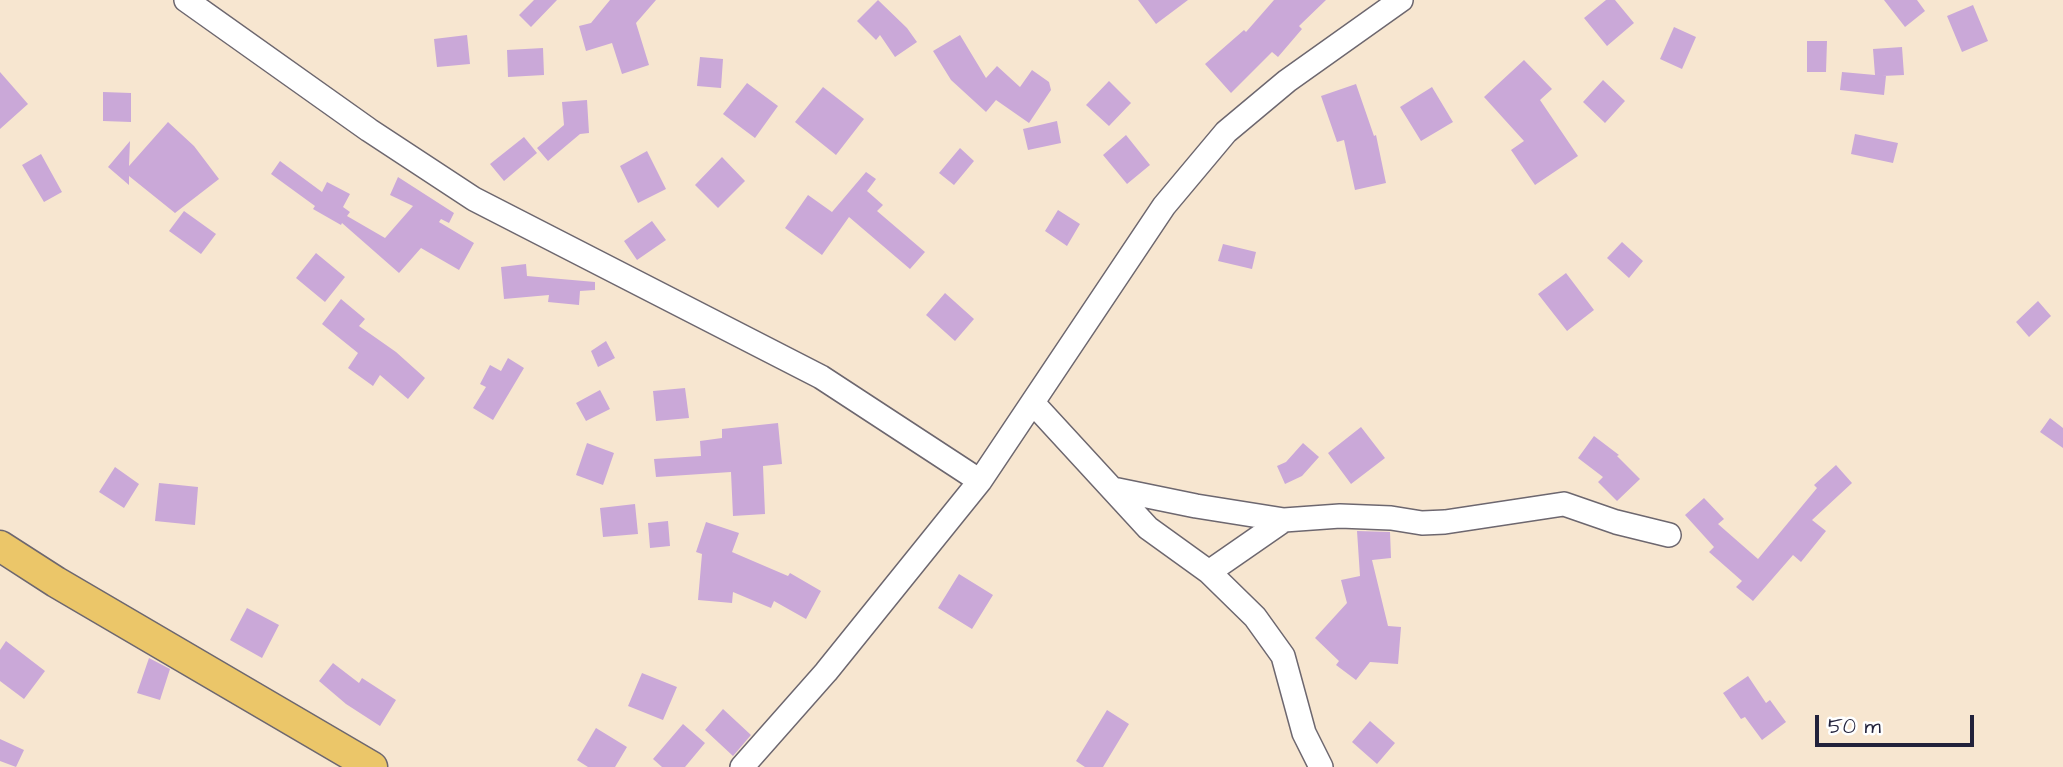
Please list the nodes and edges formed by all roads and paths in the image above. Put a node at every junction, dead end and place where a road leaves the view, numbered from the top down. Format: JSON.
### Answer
{"nodes":[{"id":1,"x":186,"y":0,"type":"edge"},
{"id":2,"x":1401,"y":0,"type":"edge"},
{"id":3,"x":1033,"y":403,"type":"junction"},
{"id":4,"x":980,"y":481,"type":"junction"},
{"id":5,"x":1113,"y":489,"type":"junction"},
{"id":6,"x":1284,"y":520,"type":"junction"},
{"id":7,"x":1669,"y":535,"type":"dead end"},
{"id":8,"x":0,"y":546,"type":"edge"},
{"id":9,"x":1209,"y":572,"type":"junction"},
{"id":10,"x":372,"y":767,"type":"edge"},
{"id":11,"x":741,"y":767,"type":"edge"},
{"id":12,"x":1321,"y":767,"type":"edge"}],
"edges":[{"from":1,"to":4,"type":"street"},
{"from":2,"to":3,"type":"street"},
{"from":3,"to":4,"type":"street"},
{"from":3,"to":5,"type":"street"},
{"from":4,"to":11,"type":"street"},
{"from":5,"to":6,"type":"street"},
{"from":5,"to":9,"type":"street"},
{"from":6,"to":7,"type":"street"},
{"from":6,"to":9,"type":"street"},
{"from":8,"to":10,"type":"main road"},
{"from":9,"to":12,"type":"street"}]}
